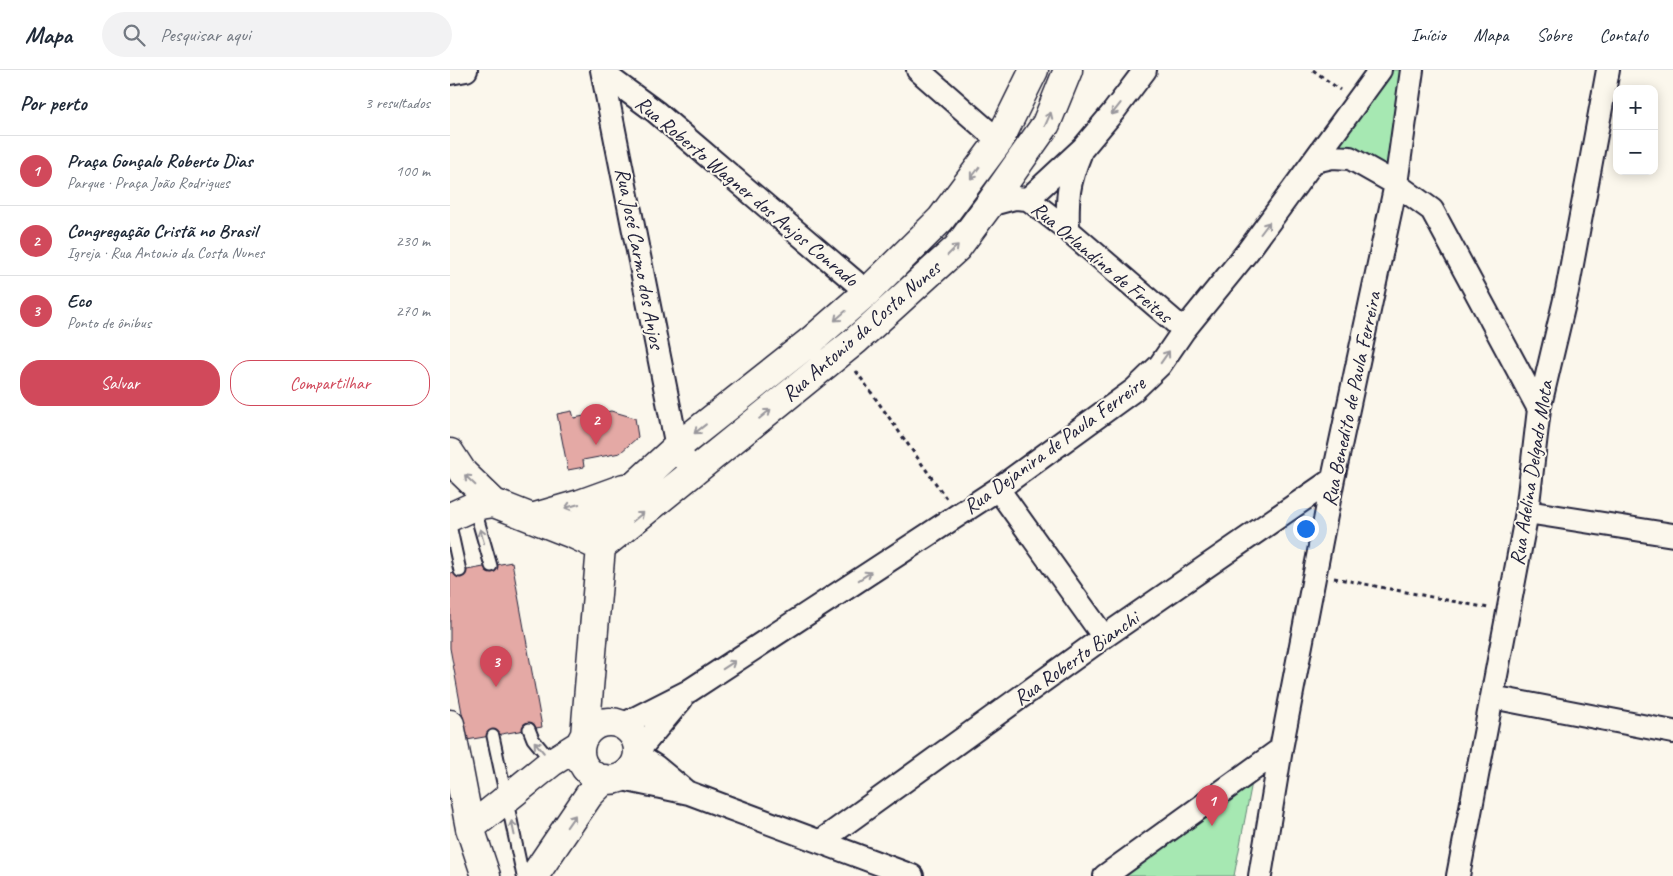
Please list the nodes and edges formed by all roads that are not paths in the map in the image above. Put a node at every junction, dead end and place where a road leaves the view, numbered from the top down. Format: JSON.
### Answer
{"nodes":[{"id":1,"x":466,"y":70,"type":"edge"},
{"id":2,"x":918,"y":70,"type":"edge"},
{"id":3,"x":1034,"y":70,"type":"edge"},
{"id":4,"x":1068,"y":70,"type":"edge"},
{"id":5,"x":1144,"y":70,"type":"edge"},
{"id":6,"x":1380,"y":70,"type":"edge"},
{"id":7,"x":1412,"y":70,"type":"edge"},
{"id":8,"x":1608,"y":70,"type":"edge"},
{"id":9,"x":602,"y":72,"type":"edge"},
{"id":10,"x":450,"y":73,"type":"edge"},
{"id":11,"x":999,"y":142,"type":"junction"},
{"id":12,"x":1083,"y":148,"type":"junction"},
{"id":13,"x":1315,"y":161,"type":"junction"},
{"id":14,"x":1396,"y":184,"type":"junction"},
{"id":15,"x":1028,"y":198,"type":"junction"},
{"id":16,"x":989,"y":205,"type":"junction"},
{"id":17,"x":1068,"y":230,"type":"junction"},
{"id":18,"x":867,"y":292,"type":"junction"},
{"id":19,"x":1184,"y":330,"type":"junction"},
{"id":20,"x":1539,"y":408,"type":"junction"},
{"id":21,"x":677,"y":447,"type":"junction"},
{"id":22,"x":450,"y":453,"type":"edge"},
{"id":23,"x":693,"y":472,"type":"junction"},
{"id":24,"x":1333,"y":479,"type":"junction"},
{"id":25,"x":635,"y":485,"type":"junction"},
{"id":26,"x":998,"y":489,"type":"junction"},
{"id":27,"x":472,"y":509,"type":"edge"},
{"id":28,"x":1527,"y":512,"type":"junction"},
{"id":29,"x":532,"y":518,"type":"junction"},
{"id":30,"x":450,"y":525,"type":"edge"},
{"id":31,"x":575,"y":535,"type":"junction"},
{"id":32,"x":1673,"y":535,"type":"edge"},
{"id":33,"x":600,"y":547,"type":"junction"},
{"id":34,"x":491,"y":566,"type":"dead end"},
{"id":35,"x":460,"y":572,"type":"dead end"},
{"id":36,"x":1104,"y":637,"type":"junction"},
{"id":37,"x":592,"y":647,"type":"junction"},
{"id":38,"x":689,"y":692,"type":"junction"},
{"id":39,"x":1492,"y":697,"type":"junction"},
{"id":40,"x":618,"y":723,"type":"junction"},
{"id":41,"x":450,"y":724,"type":"edge"},
{"id":42,"x":529,"y":729,"type":"dead end"},
{"id":43,"x":1673,"y":732,"type":"edge"},
{"id":44,"x":494,"y":736,"type":"dead end"},
{"id":45,"x":583,"y":739,"type":"junction"},
{"id":46,"x":1281,"y":750,"type":"junction"},
{"id":47,"x":639,"y":753,"type":"junction"},
{"id":48,"x":552,"y":762,"type":"junction"},
{"id":49,"x":611,"y":779,"type":"junction"},
{"id":50,"x":689,"y":794,"type":"junction"},
{"id":51,"x":506,"y":799,"type":"junction"},
{"id":52,"x":470,"y":828,"type":"junction"},
{"id":53,"x":821,"y":841,"type":"junction"},
{"id":54,"x":486,"y":876,"type":"edge"},
{"id":55,"x":523,"y":876,"type":"edge"},
{"id":56,"x":534,"y":876,"type":"edge"},
{"id":57,"x":912,"y":876,"type":"edge"},
{"id":58,"x":1105,"y":876,"type":"edge"},
{"id":59,"x":1260,"y":876,"type":"edge"},
{"id":60,"x":1458,"y":876,"type":"edge"}],
"edges":[{"from":1,"to":10,"type":"street"},
{"from":2,"to":11,"type":"street"},
{"from":3,"to":11,"type":"main road","name":"Rua Antonio da Costa Nunes"},
{"from":16,"to":4,"type":"main road","name":"Rua Antonio da Costa Nunes","one_way":true},
{"from":5,"to":12,"type":"street","one_way":true},
{"from":6,"to":13,"type":"street","name":"Rua Dejanira de Paula Ferreire"},
{"from":7,"to":14,"type":"street","name":"Rua Benedito de Paula Ferreira"},
{"from":8,"to":20,"type":"street","name":"Rua Adelina Delgado Mota"},
{"from":9,"to":18,"type":"street","name":"Rua Roberto Wagner dos Anjos Conrado"},
{"from":9,"to":21,"type":"street","name":"Rua José Carmo dos Anjos"},
{"from":11,"to":18,"type":"main road","name":"Rua Antonio da Costa Nunes","one_way":true},
{"from":12,"to":15,"type":"street"},
{"from":12,"to":17,"type":"street"},
{"from":13,"to":14,"type":"street"},
{"from":19,"to":13,"type":"street","name":"Rua Dejanira de Paula Ferreire","one_way":true},
{"from":14,"to":20,"type":"street"},
{"from":14,"to":24,"type":"street","name":"Rua Benedito de Paula Ferreira"},
{"from":15,"to":16,"type":"street","name":"Rua Orlandino de Freitas"},
{"from":15,"to":17,"type":"street","name":"Rua Orlandino de Freitas"},
{"from":23,"to":16,"type":"main road","name":"Rua Antonio da Costa Nunes","one_way":true},
{"from":17,"to":19,"type":"street","name":"Rua Orlandino de Freitas"},
{"from":18,"to":21,"type":"main road","name":"Rua Antonio da Costa Nunes","one_way":true},
{"from":26,"to":19,"type":"street","name":"Rua Dejanira de Paula Ferreire","one_way":true},
{"from":20,"to":28,"type":"street","name":"Rua Adelina Delgado Mota"},
{"from":21,"to":23,"type":"street"},
{"from":21,"to":25,"type":"main road","name":"Rua Antonio da Costa Nunes"},
{"from":27,"to":22,"type":"main road","one_way":true},
{"from":33,"to":23,"type":"main road","name":"Rua Antonio da Costa Nunes","one_way":true},
{"from":24,"to":36,"type":"street","name":"Rua Roberto Bianchi"},
{"from":24,"to":46,"type":"street","name":"Rua Benedito de Paula Ferreira"},
{"from":25,"to":29,"type":"main road","one_way":true},
{"from":25,"to":31,"type":"main road","name":"Rua Antonio da Costa Nunes"},
{"from":26,"to":36,"type":"street"},
{"from":38,"to":26,"type":"street","name":"Rua Dejanira de Paula Ferreire","one_way":true},
{"from":27,"to":29,"type":"main road"},
{"from":34,"to":27,"type":"lane","one_way":true},
{"from":28,"to":32,"type":"street"},
{"from":28,"to":39,"type":"street","name":"Rua Adelina Delgado Mota"},
{"from":29,"to":31,"type":"main road"},
{"from":30,"to":35,"type":"lane"},
{"from":31,"to":33,"type":"main road"},
{"from":33,"to":37,"type":"main road"},
{"from":36,"to":53,"type":"street","name":"Rua Roberto Bianchi"},
{"from":37,"to":40,"type":"main road"},
{"from":37,"to":45,"type":"main road"},
{"from":38,"to":40,"type":"street","name":"Rua Dejanira de Paula Ferreire"},
{"from":38,"to":47,"type":"street","name":"Rua Dejanira de Paula Ferreire"},
{"from":39,"to":43,"type":"street"},
{"from":39,"to":60,"type":"street","name":"Rua Adelina Delgado Mota"},
{"from":40,"to":45,"type":"main road"},
{"from":40,"to":47,"type":"main road"},
{"from":41,"to":52,"type":"main road"},
{"from":48,"to":42,"type":"lane","one_way":true},
{"from":44,"to":51,"type":"lane"},
{"from":45,"to":48,"type":"main road"},
{"from":45,"to":49,"type":"main road"},
{"from":46,"to":58,"type":"street"},
{"from":46,"to":59,"type":"street","name":"Rua Benedito de Paula Ferreira"},
{"from":47,"to":49,"type":"main road"},
{"from":47,"to":50,"type":"street"},
{"from":48,"to":51,"type":"main road"},
{"from":49,"to":50,"type":"street"},
{"from":56,"to":49,"type":"main road","one_way":true},
{"from":50,"to":53,"type":"street"},
{"from":51,"to":52,"type":"main road"},
{"from":55,"to":51,"type":"lane","one_way":true},
{"from":52,"to":54,"type":"main road"},
{"from":53,"to":57,"type":"street"}]}
